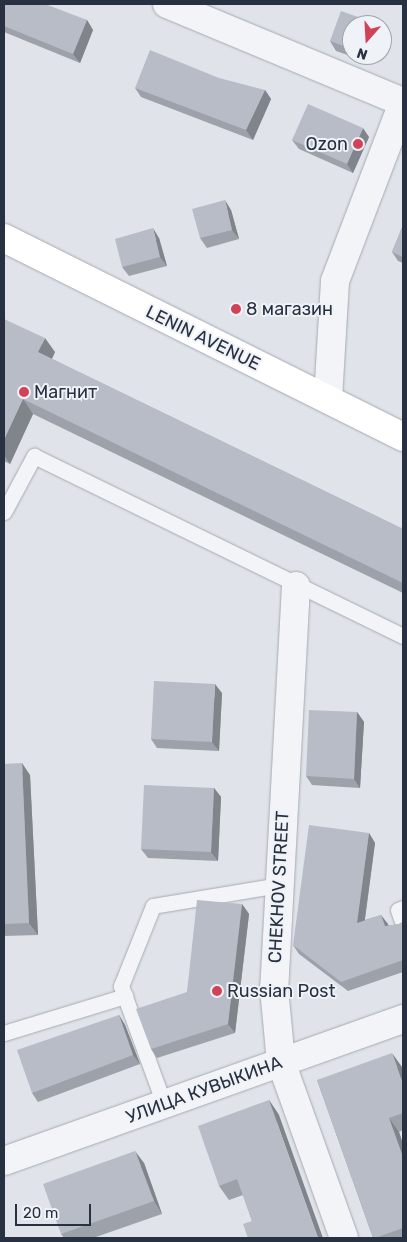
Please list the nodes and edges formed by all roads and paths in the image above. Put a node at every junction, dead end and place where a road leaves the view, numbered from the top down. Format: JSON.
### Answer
{"nodes":[{"id":1,"x":167,"y":4,"type":"edge"},
{"id":2,"x":403,"y":102,"type":"edge"},
{"id":3,"x":4,"y":238,"type":"edge"},
{"id":4,"x":328,"y":399,"type":"junction"},
{"id":5,"x":403,"y":437,"type":"edge"},
{"id":6,"x":4,"y":512,"type":"edge"},
{"id":7,"x":296,"y":586,"type":"junction"},
{"id":8,"x":403,"y":636,"type":"edge"},
{"id":9,"x":280,"y":885,"type":"junction"},
{"id":10,"x":403,"y":908,"type":"edge"},
{"id":11,"x":403,"y":924,"type":"edge"},
{"id":12,"x":125,"y":996,"type":"junction"},
{"id":13,"x":403,"y":1019,"type":"edge"},
{"id":14,"x":4,"y":1033,"type":"edge"},
{"id":15,"x":281,"y":1062,"type":"junction"},
{"id":16,"x":164,"y":1104,"type":"junction"},
{"id":17,"x":4,"y":1160,"type":"edge"},
{"id":18,"x":344,"y":1238,"type":"edge"}],
"edges":[{"from":1,"to":2,"type":"street"},
{"from":2,"to":4,"type":"street"},
{"from":3,"to":4,"type":"main road","name":"LENIN AVENUE"},
{"from":4,"to":5,"type":"main road","name":"LENIN AVENUE"},
{"from":6,"to":7,"type":"lane"},
{"from":7,"to":8,"type":"lane"},
{"from":7,"to":9,"type":"street","name":"CHEKHOV STREET"},
{"from":9,"to":12,"type":"lane"},
{"from":9,"to":15,"type":"street","name":"CHEKHOV STREET"},
{"from":10,"to":11,"type":"lane"},
{"from":12,"to":14,"type":"lane"},
{"from":12,"to":16,"type":"lane"},
{"from":13,"to":15,"type":"street","name":"УЛИЦА КУВЫКИНА"},
{"from":15,"to":16,"type":"street","name":"УЛИЦА КУВЫКИНА"},
{"from":15,"to":18,"type":"street","name":"CHEKHOV STREET"},
{"from":16,"to":17,"type":"street","name":"УЛИЦА КУВЫКИНА"}]}
